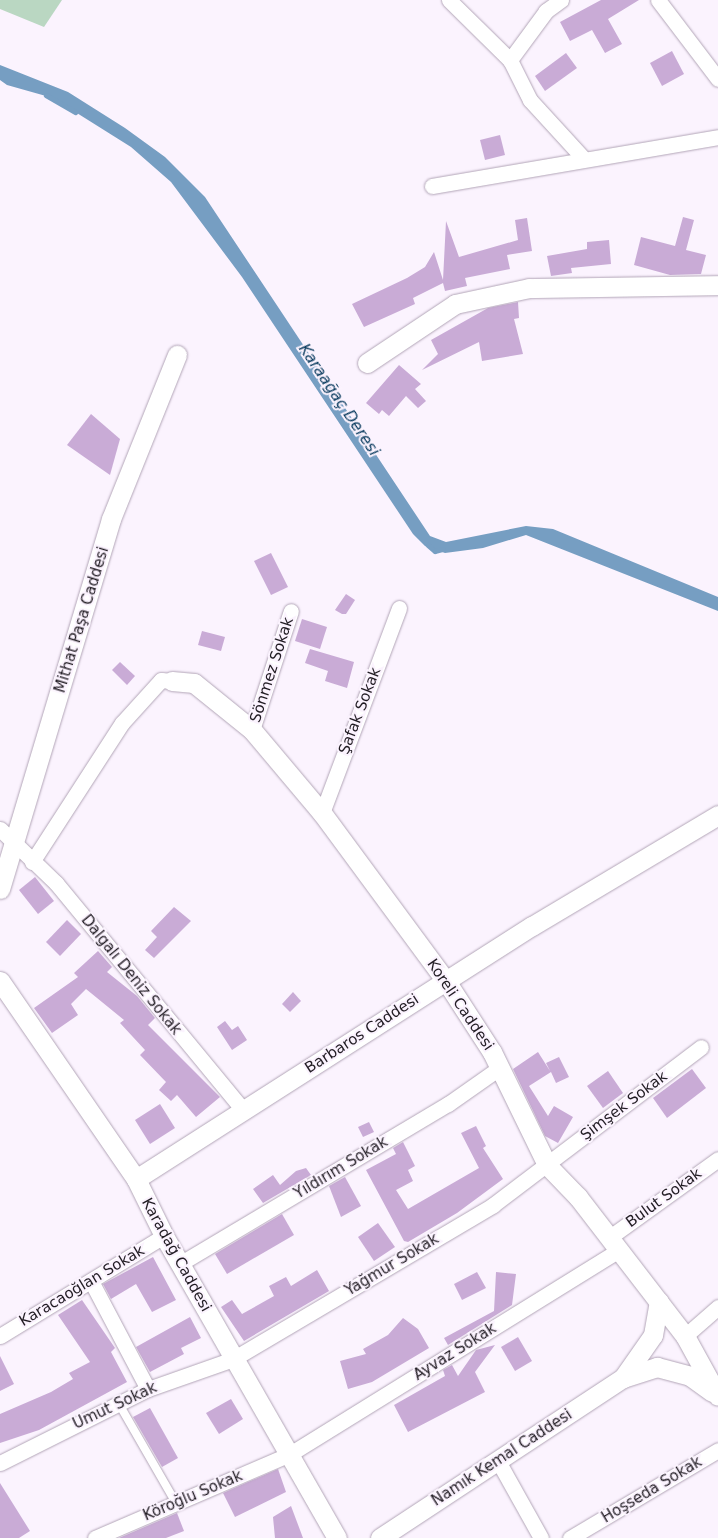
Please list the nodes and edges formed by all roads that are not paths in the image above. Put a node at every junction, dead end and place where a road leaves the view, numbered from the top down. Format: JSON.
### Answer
{"nodes":[{"id":1,"x":448,"y":0,"type":"edge"},
{"id":2,"x":561,"y":0,"type":"edge"},
{"id":3,"x":658,"y":0,"type":"edge"},
{"id":4,"x":510,"y":60,"type":"junction"},
{"id":5,"x":718,"y":79,"type":"edge"},
{"id":6,"x":718,"y":137,"type":"edge"},
{"id":7,"x":584,"y":159,"type":"junction"},
{"id":8,"x":432,"y":186,"type":"dead end"},
{"id":9,"x":718,"y":285,"type":"edge"},
{"id":10,"x":177,"y":355,"type":"dead end"},
{"id":11,"x":367,"y":362,"type":"dead end"},
{"id":12,"x":399,"y":608,"type":"dead end"},
{"id":13,"x":291,"y":611,"type":"dead end"},
{"id":14,"x":172,"y":681,"type":"joint"},
{"id":15,"x":252,"y":730,"type":"junction"},
{"id":16,"x":322,"y":813,"type":"junction"},
{"id":17,"x":718,"y":815,"type":"edge"},
{"id":18,"x":0,"y":829,"type":"edge"},
{"id":19,"x":14,"y":846,"type":"junction"},
{"id":20,"x":32,"y":862,"type":"junction"},
{"id":21,"x":0,"y":889,"type":"edge"},
{"id":22,"x":0,"y":981,"type":"edge"},
{"id":23,"x":446,"y":981,"type":"junction"},
{"id":24,"x":701,"y":1047,"type":"dead end"},
{"id":25,"x":498,"y":1070,"type":"junction"},
{"id":26,"x":243,"y":1110,"type":"junction"},
{"id":27,"x":718,"y":1159,"type":"edge"},
{"id":28,"x":546,"y":1165,"type":"junction"},
{"id":29,"x":136,"y":1179,"type":"junction"},
{"id":30,"x":164,"y":1236,"type":"junction"},
{"id":31,"x":615,"y":1244,"type":"junction"},
{"id":32,"x":181,"y":1263,"type":"junction"},
{"id":33,"x":91,"y":1281,"type":"junction"},
{"id":34,"x":659,"y":1302,"type":"junction"},
{"id":35,"x":718,"y":1307,"type":"edge"},
{"id":36,"x":0,"y":1336,"type":"edge"},
{"id":37,"x":685,"y":1336,"type":"junction"},
{"id":38,"x":233,"y":1359,"type":"junction"},
{"id":39,"x":623,"y":1378,"type":"junction"},
{"id":40,"x":148,"y":1389,"type":"junction"},
{"id":41,"x":717,"y":1395,"type":"edge"},
{"id":42,"x":119,"y":1404,"type":"junction"},
{"id":43,"x":718,"y":1450,"type":"edge"},
{"id":44,"x":290,"y":1454,"type":"junction"},
{"id":45,"x":498,"y":1461,"type":"junction"},
{"id":46,"x":0,"y":1462,"type":"edge"},
{"id":47,"x":176,"y":1503,"type":"junction"},
{"id":48,"x":95,"y":1538,"type":"edge"},
{"id":49,"x":336,"y":1538,"type":"edge"},
{"id":50,"x":380,"y":1538,"type":"edge"},
{"id":51,"x":541,"y":1538,"type":"edge"},
{"id":52,"x":570,"y":1538,"type":"edge"}],
"edges":[{"from":1,"to":4,"type":"street"},
{"from":2,"to":4,"type":"street"},
{"from":3,"to":5,"type":"street"},
{"from":4,"to":7,"type":"street"},
{"from":6,"to":7,"type":"street"},
{"from":7,"to":8,"type":"street"},
{"from":9,"to":11,"type":"street"},
{"from":10,"to":19,"type":"street","name":"Mithat Paşa Caddesi"},
{"from":12,"to":16,"type":"street","name":"Şafak Sokak"},
{"from":13,"to":15,"type":"street","name":"Sönmez Sokak"},
{"from":14,"to":15,"type":"street","name":"Koreli Caddesi"},
{"from":14,"to":20,"type":"street"},
{"from":15,"to":16,"type":"street","name":"Koreli Caddesi"},
{"from":16,"to":23,"type":"street","name":"Koreli Caddesi"},
{"from":17,"to":23,"type":"street","name":"Barbaros Caddesi"},
{"from":18,"to":19,"type":"street","name":"Dalgalı Deniz Sokak"},
{"from":19,"to":20,"type":"street","name":"Dalgalı Deniz Sokak"},
{"from":19,"to":21,"type":"street","name":"Mithat Paşa Caddesi"},
{"from":20,"to":26,"type":"street","name":"Dalgalı Deniz Sokak"},
{"from":22,"to":29,"type":"street","name":"Karadağ Caddesi"},
{"from":23,"to":25,"type":"street","name":"Koreli Caddesi"},
{"from":23,"to":26,"type":"street","name":"Barbaros Caddesi"},
{"from":24,"to":28,"type":"street","name":"Şimşek Sokak"},
{"from":25,"to":28,"type":"street","name":"Koreli Caddesi"},
{"from":25,"to":32,"type":"street","name":"Yıldırım Sokak"},
{"from":26,"to":29,"type":"street","name":"Barbaros Caddesi"},
{"from":27,"to":31,"type":"street","name":"Bulut Sokak"},
{"from":28,"to":31,"type":"street","name":"Koreli Caddesi"},
{"from":28,"to":38,"type":"street","name":"Yağmur Sokak"},
{"from":29,"to":30,"type":"street","name":"Karadağ Caddesi"},
{"from":30,"to":32,"type":"street","name":"Karadağ Caddesi"},
{"from":30,"to":33,"type":"street","name":"Karacaoğlan Sokak"},
{"from":31,"to":34,"type":"street","name":"Koreli Caddesi"},
{"from":31,"to":44,"type":"street","name":"Ayvaz Sokak"},
{"from":32,"to":38,"type":"street","name":"Karadağ Caddesi"},
{"from":33,"to":36,"type":"street","name":"Karacaoğlan Sokak"},
{"from":33,"to":40,"type":"street"},
{"from":34,"to":37,"type":"street","name":"Koreli Caddesi"},
{"from":34,"to":39,"type":"street"},
{"from":35,"to":37,"type":"street"},
{"from":37,"to":41,"type":"street","name":"Koreli Caddesi"},
{"from":38,"to":40,"type":"street","name":"Umut Sokak"},
{"from":38,"to":44,"type":"street","name":"Karadağ Caddesi"},
{"from":39,"to":41,"type":"street"},
{"from":39,"to":45,"type":"street","name":"Namık Kemal Caddesi"},
{"from":40,"to":42,"type":"street","name":"Umut Sokak"},
{"from":42,"to":46,"type":"street","name":"Umut Sokak"},
{"from":42,"to":47,"type":"lane"},
{"from":43,"to":52,"type":"street","name":"Hoşseda Sokak"},
{"from":44,"to":47,"type":"street","name":"Köroğlu Sokak"},
{"from":44,"to":49,"type":"street","name":"Karadağ Caddesi"},
{"from":45,"to":50,"type":"street","name":"Namık Kemal Caddesi"},
{"from":45,"to":51,"type":"street"},
{"from":47,"to":48,"type":"street","name":"Köroğlu Sokak"}]}
